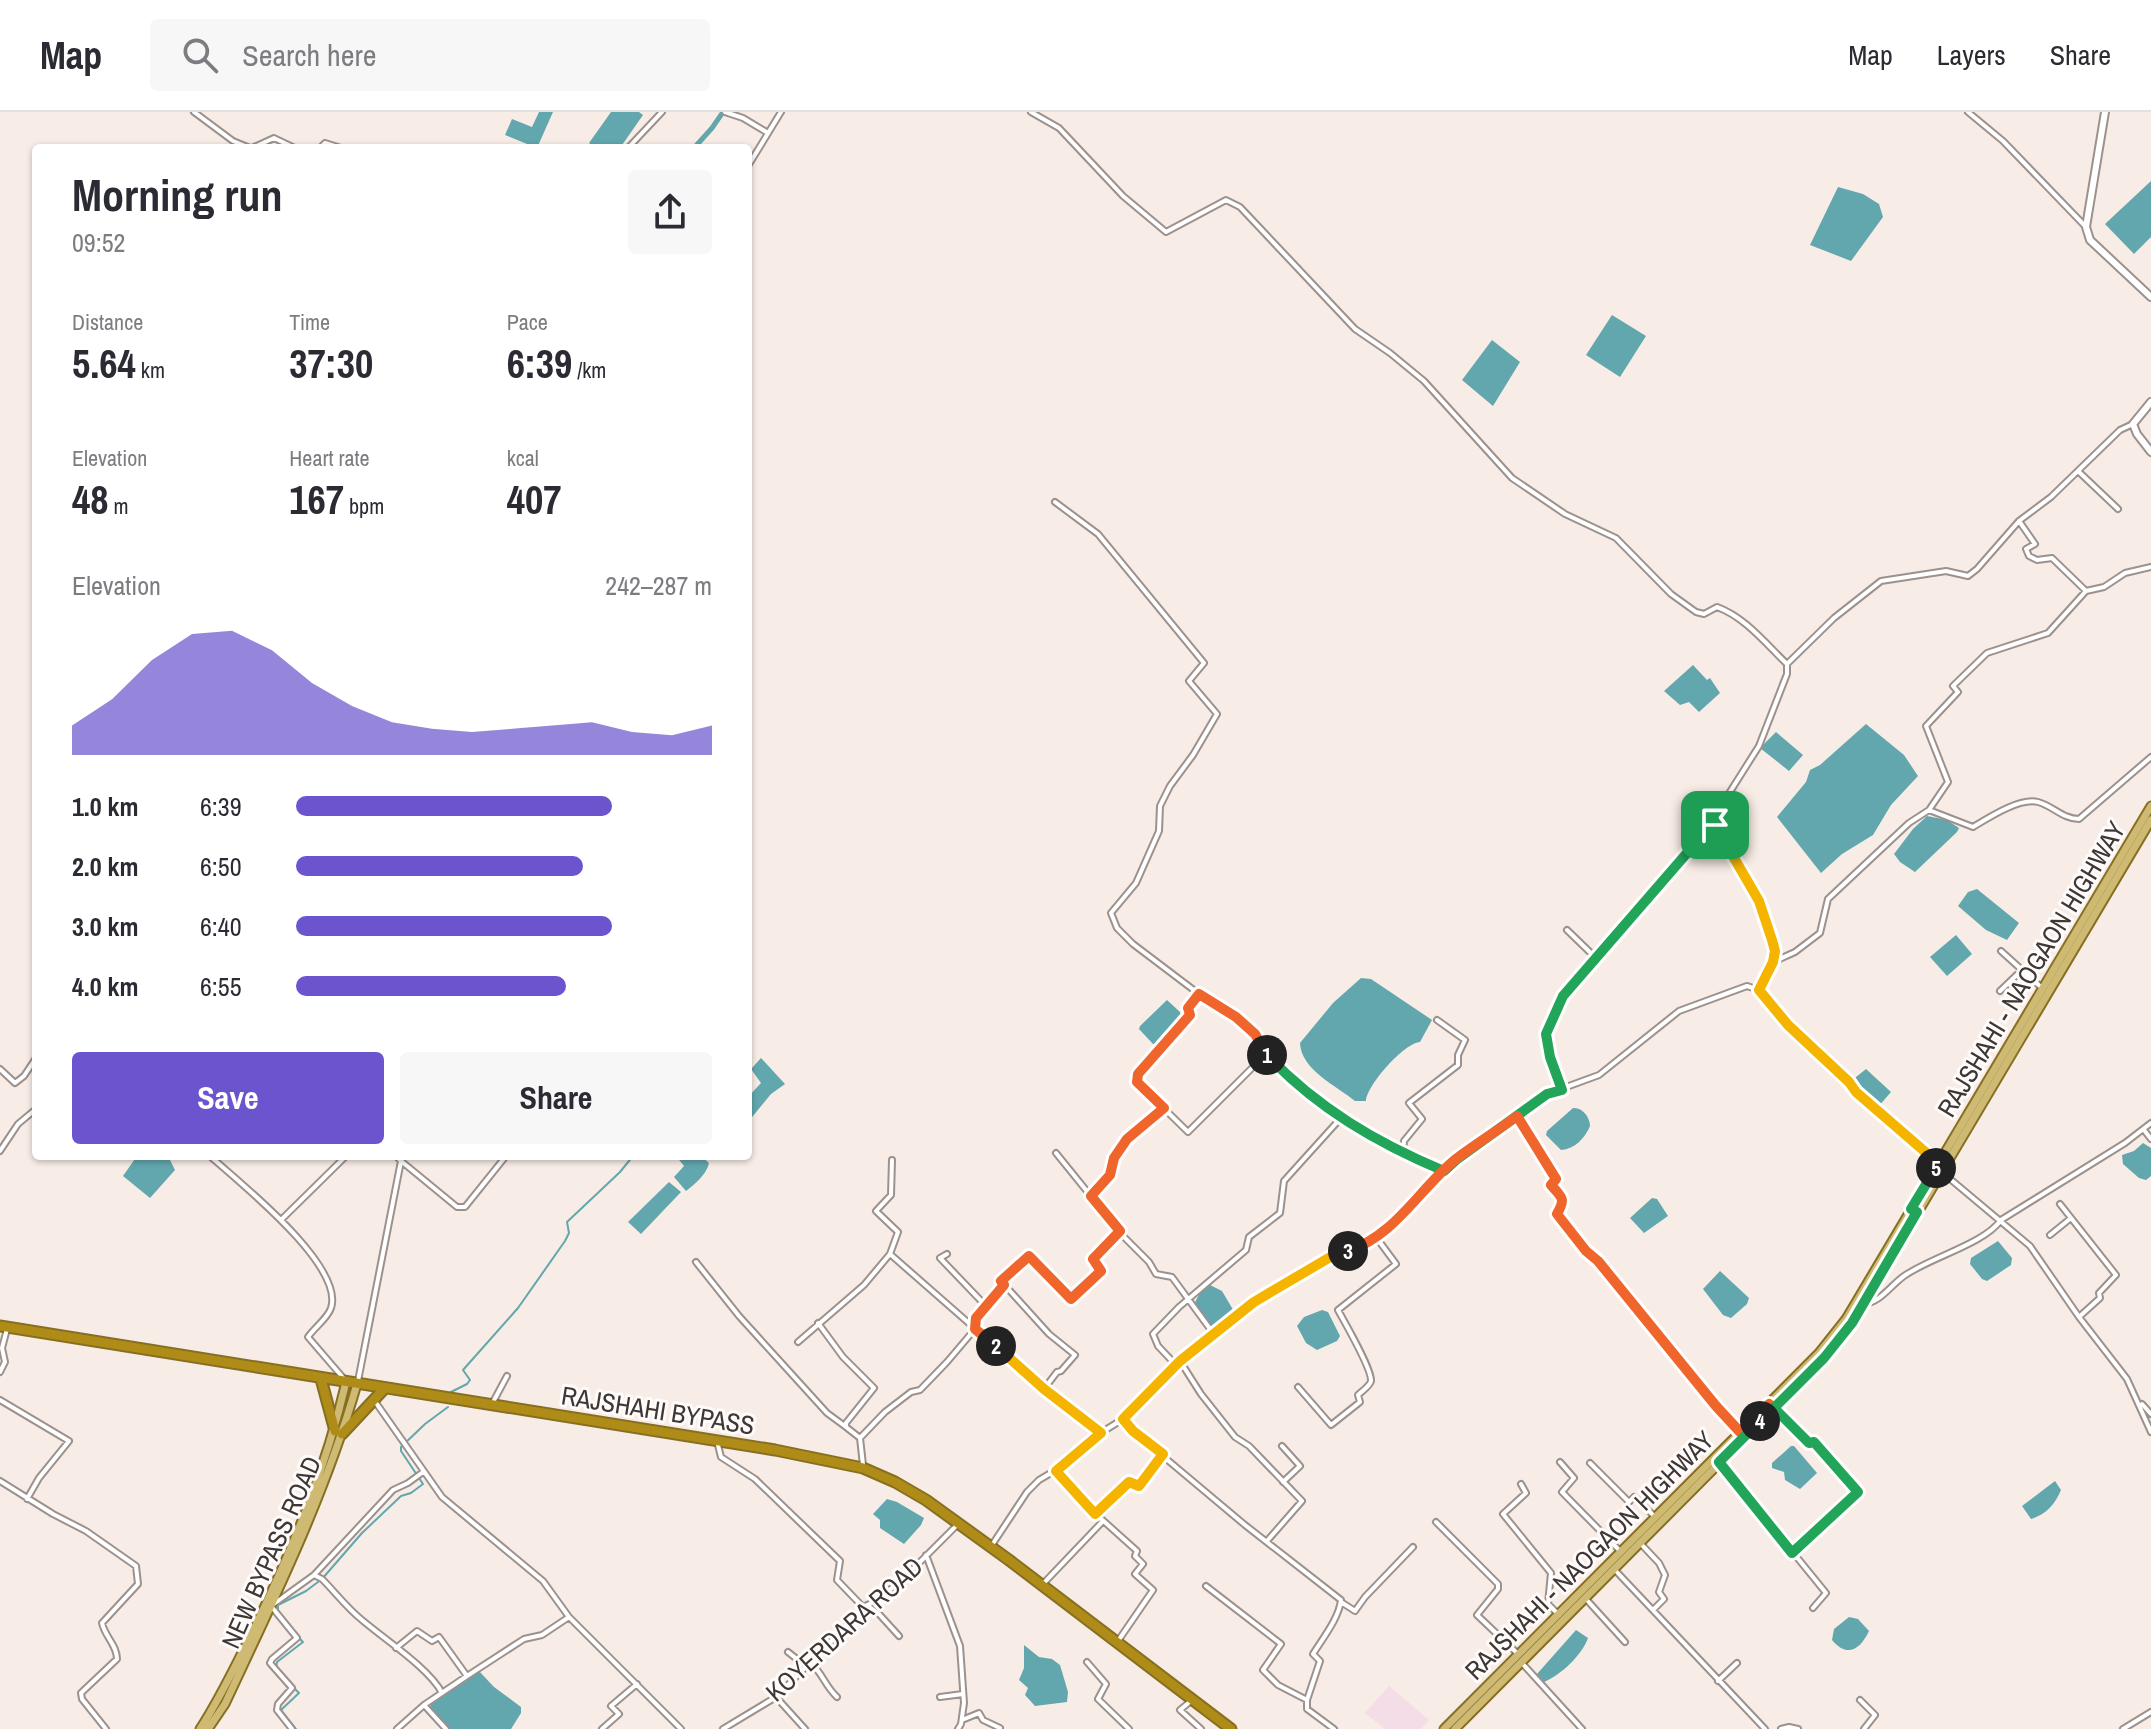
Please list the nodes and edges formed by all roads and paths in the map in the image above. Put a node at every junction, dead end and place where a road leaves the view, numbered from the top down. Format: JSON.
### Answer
{"nodes":[{"id":1,"x":194,"y":112,"type":"edge"},
{"id":2,"x":662,"y":112,"type":"edge"},
{"id":3,"x":726,"y":112,"type":"edge"},
{"id":4,"x":781,"y":112,"type":"edge"},
{"id":5,"x":1031,"y":112,"type":"edge"},
{"id":6,"x":1968,"y":112,"type":"edge"},
{"id":7,"x":2105,"y":112,"type":"edge"},
{"id":8,"x":768,"y":133,"type":"junction"},
{"id":9,"x":241,"y":144,"type":"edge"},
{"id":10,"x":260,"y":144,"type":"edge"},
{"id":11,"x":287,"y":144,"type":"edge"},
{"id":12,"x":632,"y":144,"type":"edge"},
{"id":13,"x":752,"y":159,"type":"edge"},
{"id":14,"x":2086,"y":227,"type":"junction"},
{"id":15,"x":2151,"y":297,"type":"edge"},
{"id":16,"x":2151,"y":402,"type":"edge"},
{"id":17,"x":2133,"y":424,"type":"junction"},
{"id":18,"x":2151,"y":452,"type":"edge"},
{"id":19,"x":2078,"y":471,"type":"junction"},
{"id":20,"x":1055,"y":502,"type":"dead end"},
{"id":21,"x":2118,"y":509,"type":"dead end"},
{"id":22,"x":2019,"y":521,"type":"junction"},
{"id":23,"x":2151,"y":567,"type":"edge"},
{"id":24,"x":2086,"y":591,"type":"junction"},
{"id":25,"x":1787,"y":664,"type":"junction"},
{"id":26,"x":2151,"y":757,"type":"edge"},
{"id":27,"x":2151,"y":806,"type":"edge"},
{"id":28,"x":1929,"y":810,"type":"junction"},
{"id":29,"x":2151,"y":820,"type":"edge"},
{"id":30,"x":1715,"y":825,"type":"junction"},
{"id":31,"x":1567,"y":930,"type":"dead end"},
{"id":32,"x":2001,"y":951,"type":"dead end"},
{"id":33,"x":1597,"y":959,"type":"junction"},
{"id":34,"x":1773,"y":962,"type":"junction"},
{"id":35,"x":2022,"y":970,"type":"junction"},
{"id":36,"x":2042,"y":988,"type":"junction"},
{"id":37,"x":1759,"y":990,"type":"junction"},
{"id":38,"x":2000,"y":991,"type":"dead end"},
{"id":39,"x":1199,"y":994,"type":"junction"},
{"id":40,"x":1437,"y":1020,"type":"dead end"},
{"id":41,"x":1266,"y":1054,"type":"junction"},
{"id":42,"x":32,"y":1064,"type":"edge"},
{"id":43,"x":0,"y":1069,"type":"edge"},
{"id":44,"x":1562,"y":1090,"type":"junction"},
{"id":45,"x":1164,"y":1108,"type":"junction"},
{"id":46,"x":32,"y":1112,"type":"edge"},
{"id":47,"x":1517,"y":1116,"type":"junction"},
{"id":48,"x":1340,"y":1119,"type":"junction"},
{"id":49,"x":2151,"y":1123,"type":"edge"},
{"id":50,"x":1963,"y":1129,"type":"junction"},
{"id":51,"x":2144,"y":1130,"type":"junction"},
{"id":52,"x":2151,"y":1139,"type":"edge"},
{"id":53,"x":0,"y":1151,"type":"edge"},
{"id":54,"x":1056,"y":1153,"type":"dead end"},
{"id":55,"x":1403,"y":1154,"type":"junction"},
{"id":56,"x":214,"y":1160,"type":"edge"},
{"id":57,"x":342,"y":1160,"type":"edge"},
{"id":58,"x":403,"y":1160,"type":"edge"},
{"id":59,"x":404,"y":1160,"type":"edge"},
{"id":60,"x":503,"y":1160,"type":"edge"},
{"id":61,"x":892,"y":1160,"type":"dead end"},
{"id":62,"x":1940,"y":1167,"type":"junction"},
{"id":63,"x":1444,"y":1171,"type":"junction"},
{"id":64,"x":1091,"y":1196,"type":"junction"},
{"id":65,"x":2060,"y":1204,"type":"dead end"},
{"id":66,"x":1914,"y":1211,"type":"junction"},
{"id":67,"x":2071,"y":1218,"type":"junction"},
{"id":68,"x":281,"y":1220,"type":"junction"},
{"id":69,"x":2001,"y":1220,"type":"junction"},
{"id":70,"x":1120,"y":1231,"type":"junction"},
{"id":71,"x":2050,"y":1235,"type":"dead end"},
{"id":72,"x":1376,"y":1237,"type":"junction"},
{"id":73,"x":890,"y":1254,"type":"junction"},
{"id":74,"x":947,"y":1254,"type":"dead end"},
{"id":75,"x":696,"y":1262,"type":"dead end"},
{"id":76,"x":1004,"y":1285,"type":"junction"},
{"id":77,"x":1188,"y":1301,"type":"junction"},
{"id":78,"x":1864,"y":1304,"type":"junction"},
{"id":79,"x":986,"y":1305,"type":"junction"},
{"id":80,"x":2079,"y":1317,"type":"junction"},
{"id":81,"x":818,"y":1323,"type":"junction"},
{"id":82,"x":4,"y":1326,"type":"edge"},
{"id":83,"x":975,"y":1329,"type":"junction"},
{"id":84,"x":1213,"y":1333,"type":"junction"},
{"id":85,"x":798,"y":1342,"type":"dead end"},
{"id":86,"x":1178,"y":1363,"type":"junction"},
{"id":87,"x":0,"y":1372,"type":"edge"},
{"id":88,"x":507,"y":1376,"type":"dead end"},
{"id":89,"x":321,"y":1379,"type":"junction"},
{"id":90,"x":352,"y":1383,"type":"junction"},
{"id":91,"x":1298,"y":1387,"type":"dead end"},
{"id":92,"x":384,"y":1389,"type":"junction"},
{"id":93,"x":1044,"y":1389,"type":"junction"},
{"id":94,"x":0,"y":1400,"type":"edge"},
{"id":95,"x":374,"y":1400,"type":"junction"},
{"id":96,"x":2140,"y":1403,"type":"junction"},
{"id":97,"x":491,"y":1406,"type":"junction"},
{"id":98,"x":1771,"y":1406,"type":"junction"},
{"id":99,"x":2151,"y":1414,"type":"edge"},
{"id":100,"x":1123,"y":1419,"type":"junction"},
{"id":101,"x":846,"y":1427,"type":"junction"},
{"id":102,"x":1740,"y":1432,"type":"junction"},
{"id":103,"x":2151,"y":1432,"type":"edge"},
{"id":104,"x":338,"y":1433,"type":"junction"},
{"id":105,"x":1101,"y":1433,"type":"junction"},
{"id":106,"x":860,"y":1438,"type":"junction"},
{"id":107,"x":717,"y":1441,"type":"junction"},
{"id":108,"x":1282,"y":1446,"type":"dead end"},
{"id":109,"x":1163,"y":1454,"type":"junction"},
{"id":110,"x":1560,"y":1462,"type":"dead end"},
{"id":111,"x":1719,"y":1462,"type":"junction"},
{"id":112,"x":1590,"y":1463,"type":"dead end"},
{"id":113,"x":863,"y":1468,"type":"junction"},
{"id":114,"x":1056,"y":1471,"type":"junction"},
{"id":115,"x":423,"y":1472,"type":"junction"},
{"id":116,"x":0,"y":1481,"type":"edge"},
{"id":117,"x":1283,"y":1482,"type":"junction"},
{"id":118,"x":1521,"y":1484,"type":"dead end"},
{"id":119,"x":27,"y":1499,"type":"junction"},
{"id":120,"x":1095,"y":1514,"type":"junction"},
{"id":121,"x":1655,"y":1517,"type":"junction"},
{"id":122,"x":1103,"y":1521,"type":"junction"},
{"id":123,"x":1436,"y":1522,"type":"dead end"},
{"id":124,"x":959,"y":1523,"type":"junction"},
{"id":125,"x":1266,"y":1542,"type":"junction"},
{"id":126,"x":1639,"y":1542,"type":"junction"},
{"id":127,"x":991,"y":1547,"type":"junction"},
{"id":128,"x":1413,"y":1547,"type":"dead end"},
{"id":129,"x":1621,"y":1552,"type":"junction"},
{"id":130,"x":1792,"y":1553,"type":"junction"},
{"id":131,"x":926,"y":1555,"type":"junction"},
{"id":132,"x":1613,"y":1569,"type":"junction"},
{"id":133,"x":314,"y":1575,"type":"junction"},
{"id":134,"x":1042,"y":1585,"type":"junction"},
{"id":135,"x":1206,"y":1586,"type":"dead end"},
{"id":136,"x":1585,"y":1598,"type":"junction"},
{"id":137,"x":1341,"y":1602,"type":"junction"},
{"id":138,"x":271,"y":1606,"type":"junction"},
{"id":139,"x":866,"y":1606,"type":"junction"},
{"id":140,"x":1813,"y":1608,"type":"dead end"},
{"id":141,"x":1653,"y":1610,"type":"junction"},
{"id":142,"x":569,"y":1617,"type":"junction"},
{"id":143,"x":1561,"y":1617,"type":"junction"},
{"id":144,"x":899,"y":1636,"type":"dead end"},
{"id":145,"x":1116,"y":1642,"type":"junction"},
{"id":146,"x":1625,"y":1642,"type":"dead end"},
{"id":147,"x":396,"y":1648,"type":"junction"},
{"id":148,"x":788,"y":1652,"type":"dead end"},
{"id":149,"x":1520,"y":1659,"type":"junction"},
{"id":150,"x":1087,"y":1662,"type":"dead end"},
{"id":151,"x":1737,"y":1663,"type":"dead end"},
{"id":152,"x":809,"y":1665,"type":"junction"},
{"id":153,"x":467,"y":1676,"type":"junction"},
{"id":154,"x":1718,"y":1681,"type":"junction"},
{"id":155,"x":637,"y":1684,"type":"junction"},
{"id":156,"x":442,"y":1693,"type":"junction"},
{"id":157,"x":963,"y":1694,"type":"junction"},
{"id":158,"x":776,"y":1697,"type":"junction"},
{"id":159,"x":837,"y":1697,"type":"dead end"},
{"id":160,"x":940,"y":1697,"type":"dead end"},
{"id":161,"x":1192,"y":1700,"type":"junction"},
{"id":162,"x":1307,"y":1700,"type":"junction"},
{"id":163,"x":1860,"y":1700,"type":"dead end"},
{"id":164,"x":424,"y":1705,"type":"junction"},
{"id":165,"x":2151,"y":1712,"type":"edge"},
{"id":166,"x":1220,"y":1720,"type":"junction"},
{"id":167,"x":960,"y":1726,"type":"edge"},
{"id":168,"x":400,"y":1728,"type":"edge"},
{"id":169,"x":1000,"y":1728,"type":"edge"},
{"id":170,"x":106,"y":1729,"type":"edge"},
{"id":171,"x":200,"y":1729,"type":"edge"},
{"id":172,"x":208,"y":1729,"type":"edge"},
{"id":173,"x":292,"y":1729,"type":"edge"},
{"id":174,"x":446,"y":1729,"type":"edge"},
{"id":175,"x":602,"y":1729,"type":"edge"},
{"id":176,"x":681,"y":1729,"type":"edge"},
{"id":177,"x":723,"y":1729,"type":"edge"},
{"id":178,"x":805,"y":1729,"type":"edge"},
{"id":179,"x":1129,"y":1729,"type":"edge"},
{"id":180,"x":1201,"y":1729,"type":"edge"},
{"id":181,"x":1212,"y":1729,"type":"edge"},
{"id":182,"x":1231,"y":1729,"type":"edge"},
{"id":183,"x":1334,"y":1729,"type":"edge"},
{"id":184,"x":1444,"y":1729,"type":"edge"},
{"id":185,"x":1455,"y":1729,"type":"edge"},
{"id":186,"x":1582,"y":1729,"type":"edge"},
{"id":187,"x":1765,"y":1729,"type":"edge"},
{"id":188,"x":1781,"y":1729,"type":"edge"},
{"id":189,"x":1798,"y":1729,"type":"edge"},
{"id":190,"x":1864,"y":1729,"type":"edge"},
{"id":191,"x":2123,"y":1729,"type":"edge"}],
"edges":[{"from":1,"to":9,"type":"street"},
{"from":2,"to":12,"type":"street"},
{"from":3,"to":8,"type":"street"},
{"from":4,"to":8,"type":"street"},
{"from":5,"to":25,"type":"street"},
{"from":6,"to":14,"type":"street"},
{"from":7,"to":14,"type":"main road"},
{"from":8,"to":13,"type":"street"},
{"from":10,"to":11,"type":"street"},
{"from":14,"to":15,"type":"main road"},
{"from":16,"to":17,"type":"main road"},
{"from":17,"to":18,"type":"main road"},
{"from":17,"to":19,"type":"street"},
{"from":19,"to":21,"type":"street"},
{"from":19,"to":22,"type":"street"},
{"from":20,"to":39,"type":"street"},
{"from":22,"to":24,"type":"street"},
{"from":22,"to":25,"type":"street"},
{"from":23,"to":24,"type":"street"},
{"from":24,"to":28,"type":"street"},
{"from":25,"to":30,"type":"street"},
{"from":26,"to":28,"type":"street"},
{"from":27,"to":36,"type":"main road","name":"RAJSHAHI - NAOGAON HIGHWAY"},
{"from":28,"to":34,"type":"street"},
{"from":29,"to":50,"type":"main road","name":"RAJSHAHI - NAOGAON HIGHWAY"},
{"from":30,"to":33,"type":"street"},
{"from":30,"to":34,"type":"street"},
{"from":31,"to":33,"type":"street"},
{"from":32,"to":35,"type":"street"},
{"from":33,"to":44,"type":"street"},
{"from":34,"to":37,"type":"street"},
{"from":35,"to":36,"type":"street"},
{"from":35,"to":38,"type":"street"},
{"from":36,"to":50,"type":"main road","name":"RAJSHAHI - NAOGAON HIGHWAY"},
{"from":37,"to":44,"type":"street"},
{"from":37,"to":62,"type":"street"},
{"from":39,"to":41,"type":"street"},
{"from":39,"to":45,"type":"street"},
{"from":40,"to":55,"type":"street"},
{"from":41,"to":45,"type":"street"},
{"from":41,"to":48,"type":"street"},
{"from":42,"to":43,"type":"street"},
{"from":44,"to":47,"type":"street"},
{"from":45,"to":64,"type":"street"},
{"from":46,"to":53,"type":"street"},
{"from":47,"to":63,"type":"street"},
{"from":47,"to":102,"type":"street"},
{"from":48,"to":55,"type":"street"},
{"from":48,"to":77,"type":"street"},
{"from":49,"to":51,"type":"street"},
{"from":50,"to":62,"type":"main road","name":"RAJSHAHI - NAOGAON HIGHWAY"},
{"from":51,"to":52,"type":"street"},
{"from":51,"to":69,"type":"street"},
{"from":54,"to":64,"type":"street"},
{"from":55,"to":63,"type":"street"},
{"from":56,"to":68,"type":"street"},
{"from":57,"to":68,"type":"street"},
{"from":58,"to":90,"type":"street"},
{"from":59,"to":60,"type":"street"},
{"from":61,"to":73,"type":"street"},
{"from":62,"to":66,"type":"main road","name":"RAJSHAHI - NAOGAON HIGHWAY"},
{"from":62,"to":69,"type":"street"},
{"from":63,"to":72,"type":"street"},
{"from":64,"to":70,"type":"street"},
{"from":65,"to":67,"type":"street"},
{"from":66,"to":78,"type":"main road","name":"RAJSHAHI - NAOGAON HIGHWAY"},
{"from":66,"to":98,"type":"main road","name":"RAJSHAHI - NAOGAON HIGHWAY"},
{"from":67,"to":71,"type":"street"},
{"from":67,"to":80,"type":"street"},
{"from":68,"to":90,"type":"street"},
{"from":69,"to":78,"type":"street"},
{"from":69,"to":80,"type":"street"},
{"from":70,"to":76,"type":"street"},
{"from":70,"to":77,"type":"street"},
{"from":72,"to":84,"type":"street"},
{"from":72,"to":91,"type":"street"},
{"from":73,"to":81,"type":"street"},
{"from":73,"to":83,"type":"street"},
{"from":74,"to":79,"type":"street"},
{"from":75,"to":101,"type":"street"},
{"from":76,"to":79,"type":"street"},
{"from":76,"to":93,"type":"street"},
{"from":77,"to":84,"type":"street"},
{"from":77,"to":86,"type":"street"},
{"from":78,"to":98,"type":"main road","name":"RAJSHAHI - NAOGAON HIGHWAY"},
{"from":79,"to":83,"type":"street"},
{"from":80,"to":96,"type":"street"},
{"from":81,"to":85,"type":"street"},
{"from":81,"to":101,"type":"street"},
{"from":82,"to":87,"type":"street"},
{"from":82,"to":89,"type":"highway","name":"RAJSHAHI BYPASS"},
{"from":83,"to":93,"type":"street"},
{"from":83,"to":106,"type":"street"},
{"from":84,"to":86,"type":"street"},
{"from":86,"to":100,"type":"street"},
{"from":86,"to":117,"type":"street"},
{"from":88,"to":97,"type":"street"},
{"from":89,"to":90,"type":"highway","name":"RAJSHAHI BYPASS"},
{"from":89,"to":104,"type":"highway"},
{"from":90,"to":92,"type":"highway","name":"RAJSHAHI BYPASS"},
{"from":90,"to":104,"type":"main road","name":"NEW BYPASS ROAD"},
{"from":92,"to":95,"type":"highway"},
{"from":92,"to":97,"type":"highway","name":"RAJSHAHI BYPASS"},
{"from":93,"to":105,"type":"street"},
{"from":94,"to":119,"type":"street"},
{"from":95,"to":104,"type":"highway"},
{"from":95,"to":115,"type":"street"},
{"from":96,"to":99,"type":"street"},
{"from":96,"to":103,"type":"street"},
{"from":97,"to":107,"type":"highway","name":"RAJSHAHI BYPASS"},
{"from":98,"to":102,"type":"main road","name":"RAJSHAHI - NAOGAON HIGHWAY"},
{"from":98,"to":111,"type":"main road","name":"RAJSHAHI - NAOGAON HIGHWAY"},
{"from":98,"to":130,"type":"street"},
{"from":100,"to":105,"type":"street"},
{"from":100,"to":109,"type":"street"},
{"from":101,"to":106,"type":"street"},
{"from":102,"to":121,"type":"main road","name":"RAJSHAHI - NAOGAON HIGHWAY"},
{"from":104,"to":138,"type":"main road","name":"NEW BYPASS ROAD"},
{"from":104,"to":171,"type":"main road"},
{"from":105,"to":114,"type":"street"},
{"from":106,"to":113,"type":"street"},
{"from":107,"to":113,"type":"highway","name":"RAJSHAHI BYPASS"},
{"from":107,"to":139,"type":"street"},
{"from":108,"to":117,"type":"street"},
{"from":109,"to":120,"type":"street"},
{"from":109,"to":125,"type":"street"},
{"from":110,"to":129,"type":"street"},
{"from":111,"to":126,"type":"main road","name":"RAJSHAHI - NAOGAON HIGHWAY"},
{"from":111,"to":130,"type":"street"},
{"from":112,"to":121,"type":"street"},
{"from":113,"to":124,"type":"highway","name":"RAJSHAHI BYPASS"},
{"from":114,"to":120,"type":"street"},
{"from":114,"to":127,"type":"street"},
{"from":115,"to":133,"type":"street"},
{"from":115,"to":142,"type":"street"},
{"from":116,"to":119,"type":"street"},
{"from":117,"to":125,"type":"street"},
{"from":118,"to":143,"type":"street"},
{"from":119,"to":170,"type":"street"},
{"from":120,"to":122,"type":"street"},
{"from":121,"to":129,"type":"main road","name":"RAJSHAHI - NAOGAON HIGHWAY"},
{"from":122,"to":134,"type":"street"},
{"from":122,"to":145,"type":"street"},
{"from":123,"to":149,"type":"street"},
{"from":124,"to":127,"type":"highway","name":"RAJSHAHI BYPASS"},
{"from":124,"to":131,"type":"street","name":"KOYERDARA ROAD"},
{"from":125,"to":137,"type":"street"},
{"from":126,"to":132,"type":"main road","name":"RAJSHAHI - NAOGAON HIGHWAY"},
{"from":126,"to":141,"type":"street"},
{"from":127,"to":134,"type":"highway","name":"RAJSHAHI BYPASS"},
{"from":128,"to":137,"type":"street"},
{"from":129,"to":143,"type":"main road","name":"RAJSHAHI - NAOGAON HIGHWAY"},
{"from":130,"to":140,"type":"street"},
{"from":131,"to":139,"type":"street","name":"KOYERDARA ROAD"},
{"from":131,"to":157,"type":"street"},
{"from":132,"to":136,"type":"main road","name":"RAJSHAHI - NAOGAON HIGHWAY"},
{"from":132,"to":141,"type":"street"},
{"from":133,"to":138,"type":"street"},
{"from":133,"to":147,"type":"street"},
{"from":134,"to":145,"type":"highway","name":"RAJSHAHI BYPASS"},
{"from":135,"to":162,"type":"street"},
{"from":136,"to":143,"type":"main road","name":"RAJSHAHI - NAOGAON HIGHWAY"},
{"from":136,"to":146,"type":"street"},
{"from":137,"to":162,"type":"street"},
{"from":138,"to":172,"type":"main road","name":"NEW BYPASS ROAD"},
{"from":138,"to":173,"type":"street"},
{"from":139,"to":144,"type":"street"},
{"from":139,"to":152,"type":"street","name":"KOYERDARA ROAD"},
{"from":141,"to":154,"type":"street"},
{"from":142,"to":153,"type":"street"},
{"from":142,"to":155,"type":"street"},
{"from":143,"to":149,"type":"main road","name":"RAJSHAHI - NAOGAON HIGHWAY"},
{"from":145,"to":161,"type":"highway","name":"RAJSHAHI BYPASS"},
{"from":147,"to":153,"type":"street"},
{"from":147,"to":156,"type":"street"},
{"from":148,"to":152,"type":"street"},
{"from":149,"to":184,"type":"main road","name":"RAJSHAHI - NAOGAON HIGHWAY"},
{"from":149,"to":185,"type":"main road","name":"RAJSHAHI - NAOGAON HIGHWAY"},
{"from":149,"to":186,"type":"street"},
{"from":150,"to":179,"type":"street"},
{"from":151,"to":154,"type":"street"},
{"from":152,"to":158,"type":"street","name":"KOYERDARA ROAD"},
{"from":152,"to":159,"type":"street"},
{"from":153,"to":156,"type":"street"},
{"from":154,"to":187,"type":"street"},
{"from":155,"to":175,"type":"street"},
{"from":155,"to":176,"type":"street"},
{"from":156,"to":164,"type":"street"},
{"from":157,"to":160,"type":"street"},
{"from":157,"to":167,"type":"street"},
{"from":158,"to":177,"type":"street","name":"KOYERDARA ROAD"},
{"from":158,"to":178,"type":"street"},
{"from":161,"to":166,"type":"highway","name":"RAJSHAHI BYPASS"},
{"from":161,"to":180,"type":"street"},
{"from":162,"to":183,"type":"street"},
{"from":163,"to":190,"type":"street"},
{"from":164,"to":168,"type":"street"},
{"from":164,"to":174,"type":"street"},
{"from":165,"to":191,"type":"street"},
{"from":166,"to":181,"type":"street"},
{"from":166,"to":182,"type":"highway","name":"RAJSHAHI BYPASS"},
{"from":167,"to":169,"type":"street"},
{"from":188,"to":189,"type":"street"}]}
